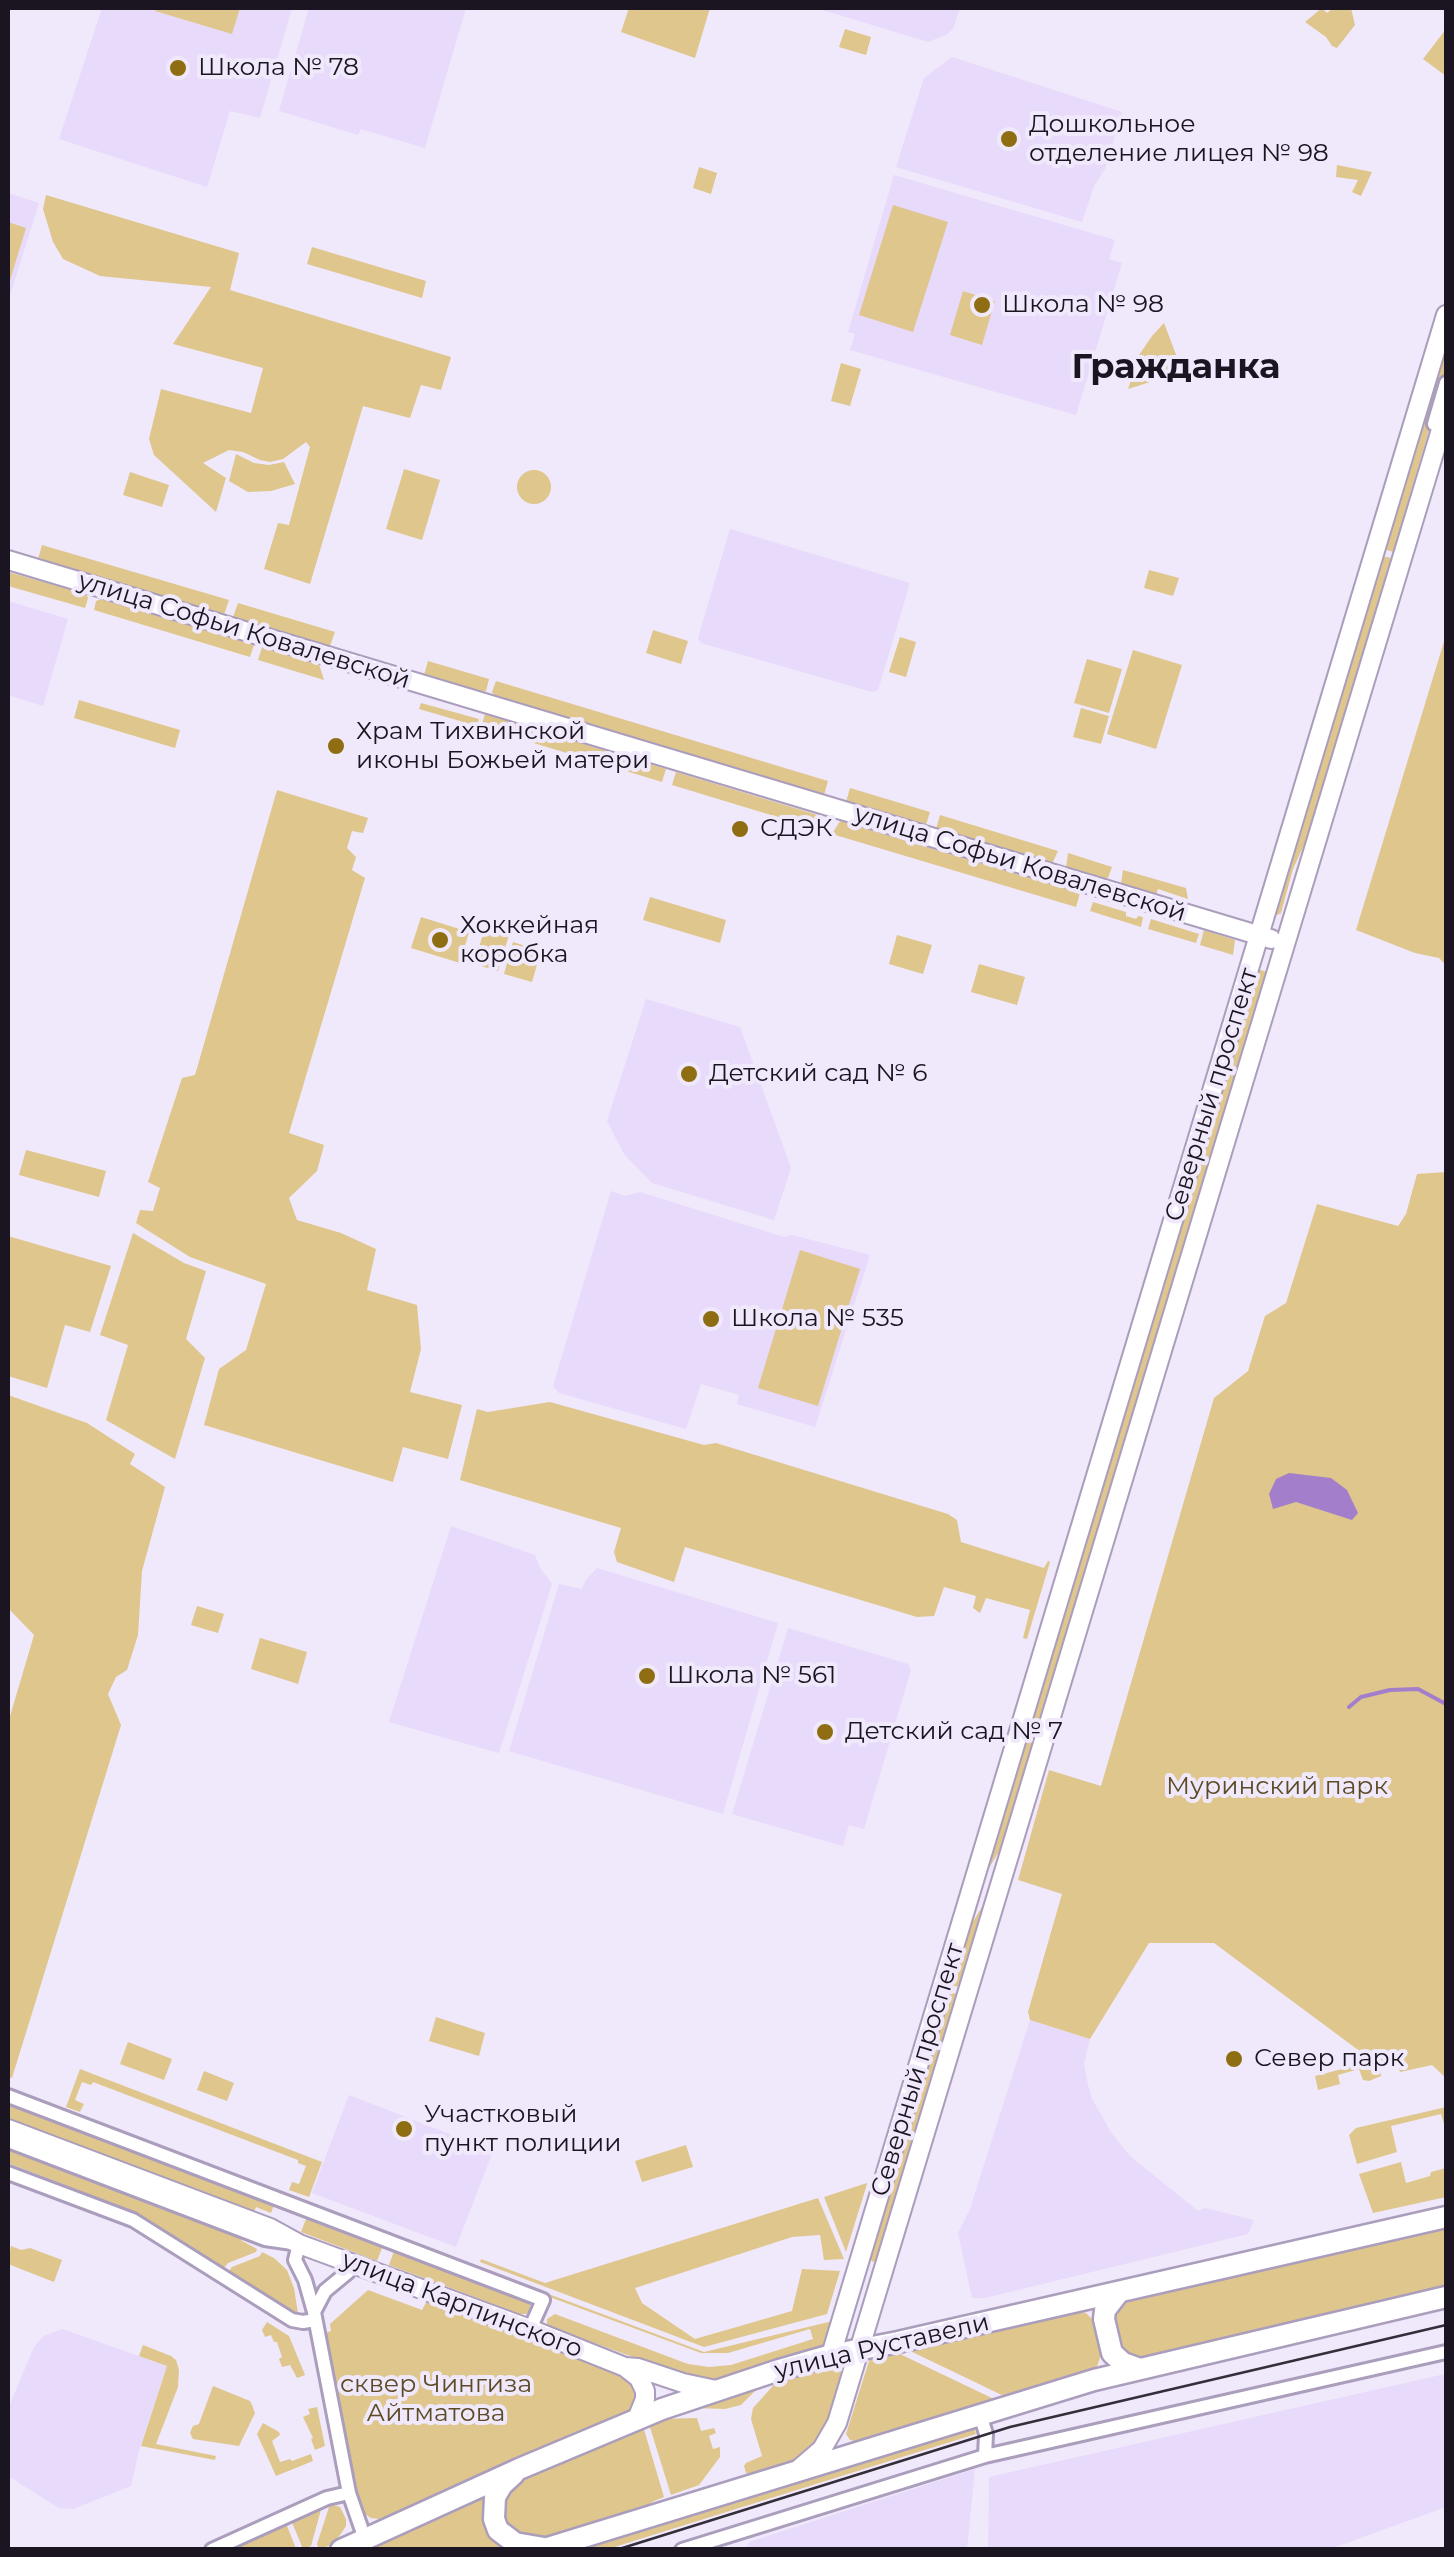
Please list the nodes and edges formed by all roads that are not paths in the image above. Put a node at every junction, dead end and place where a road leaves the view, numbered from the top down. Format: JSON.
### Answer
{"nodes":[{"id":1,"x":1446,"y":315,"type":"edge"},
{"id":2,"x":1446,"y":383,"type":"edge"},
{"id":3,"x":1446,"y":413,"type":"edge"},
{"id":4,"x":8,"y":560,"type":"edge"},
{"id":5,"x":1260,"y":936,"type":"junction"},
{"id":6,"x":1282,"y":942,"type":"junction"},
{"id":7,"x":977,"y":1874,"type":"junction"},
{"id":8,"x":1002,"y":1882,"type":"junction"},
{"id":9,"x":8,"y":2096,"type":"edge"},
{"id":10,"x":8,"y":2129,"type":"edge"},
{"id":11,"x":8,"y":2141,"type":"edge"},
{"id":12,"x":8,"y":2172,"type":"edge"},
{"id":13,"x":1446,"y":2217,"type":"edge"},
{"id":14,"x":299,"y":2244,"type":"junction"},
{"id":15,"x":352,"y":2263,"type":"junction"},
{"id":16,"x":859,"y":2265,"type":"junction"},
{"id":17,"x":884,"y":2272,"type":"junction"},
{"id":18,"x":1119,"y":2292,"type":"junction"},
{"id":19,"x":1446,"y":2297,"type":"edge"},
{"id":20,"x":1073,"y":2302,"type":"junction"},
{"id":21,"x":314,"y":2316,"type":"junction"},
{"id":22,"x":530,"y":2328,"type":"junction"},
{"id":23,"x":860,"y":2349,"type":"junction"},
{"id":24,"x":1446,"y":2352,"type":"edge"},
{"id":25,"x":831,"y":2355,"type":"junction"},
{"id":26,"x":625,"y":2366,"type":"junction"},
{"id":27,"x":1137,"y":2368,"type":"junction"},
{"id":28,"x":1094,"y":2380,"type":"junction"},
{"id":29,"x":716,"y":2390,"type":"junction"},
{"id":30,"x":980,"y":2414,"type":"junction"},
{"id":31,"x":637,"y":2420,"type":"junction"},
{"id":32,"x":985,"y":2456,"type":"junction"},
{"id":33,"x":800,"y":2468,"type":"junction"},
{"id":34,"x":519,"y":2469,"type":"junction"},
{"id":35,"x":348,"y":2493,"type":"junction"},
{"id":36,"x":365,"y":2539,"type":"junction"},
{"id":37,"x":542,"y":2549,"type":"edge"},
{"id":38,"x":212,"y":2550,"type":"edge"},
{"id":39,"x":341,"y":2550,"type":"edge"},
{"id":40,"x":682,"y":2550,"type":"edge"}],
"edges":[{"from":1,"to":5,"type":"main road","name":"Северный проспект"},
{"from":2,"to":6,"type":"street","name":"Северный проспект"},
{"from":3,"to":6,"type":"main road","name":"Северный проспект"},
{"from":4,"to":5,"type":"main road","name":"улица Софьи Ковалевской"},
{"from":5,"to":6,"type":"main road","name":"улица Софьи Ковалевской"},
{"from":5,"to":7,"type":"main road","name":"Северный проспект"},
{"from":6,"to":8,"type":"main road","name":"Северный проспект"},
{"from":7,"to":8,"type":"main road"},
{"from":7,"to":16,"type":"main road","name":"Северный проспект"},
{"from":8,"to":17,"type":"main road","name":"Северный проспект"},
{"from":9,"to":22,"type":"street"},
{"from":10,"to":14,"type":"main road","name":"улица Карпинского"},
{"from":11,"to":14,"type":"street","name":"улица Карпинского"},
{"from":12,"to":21,"type":"street"},
{"from":13,"to":18,"type":"main road","name":"улица Руставели"},
{"from":14,"to":15,"type":"main road","name":"улица Карпинского"},
{"from":14,"to":21,"type":"street"},
{"from":15,"to":21,"type":"street"},
{"from":15,"to":22,"type":"main road","name":"улица Карпинского"},
{"from":16,"to":17,"type":"main road"},
{"from":16,"to":25,"type":"main road","name":"Северный проспект"},
{"from":17,"to":23,"type":"main road","name":"Северный проспект"},
{"from":18,"to":20,"type":"main road","name":"улица Руставели"},
{"from":18,"to":27,"type":"main road"},
{"from":19,"to":27,"type":"main road"},
{"from":20,"to":23,"type":"main road","name":"улица Руставели"},
{"from":20,"to":28,"type":"main road"},
{"from":21,"to":35,"type":"street"},
{"from":22,"to":26,"type":"main road","name":"улица Карпинского"},
{"from":23,"to":25,"type":"main road","name":"улица Руставели"},
{"from":23,"to":33,"type":"main road","name":"Северный проспект"},
{"from":24,"to":32,"type":"street"},
{"from":25,"to":29,"type":"main road","name":"улица Руставели"},
{"from":26,"to":29,"type":"main road","name":"улица Карпинского"},
{"from":26,"to":31,"type":"main road"},
{"from":27,"to":28,"type":"main road"},
{"from":28,"to":30,"type":"main road"},
{"from":29,"to":31,"type":"main road","name":"улица Руставели"},
{"from":30,"to":32,"type":"street"},
{"from":30,"to":33,"type":"main road"},
{"from":31,"to":34,"type":"main road","name":"улица Руставели"},
{"from":32,"to":40,"type":"street"},
{"from":33,"to":37,"type":"main road"},
{"from":34,"to":36,"type":"main road","name":"улица Руставели"},
{"from":34,"to":37,"type":"main road"},
{"from":35,"to":36,"type":"street"},
{"from":35,"to":38,"type":"street"},
{"from":36,"to":39,"type":"main road","name":"улица Руставели"}]}
